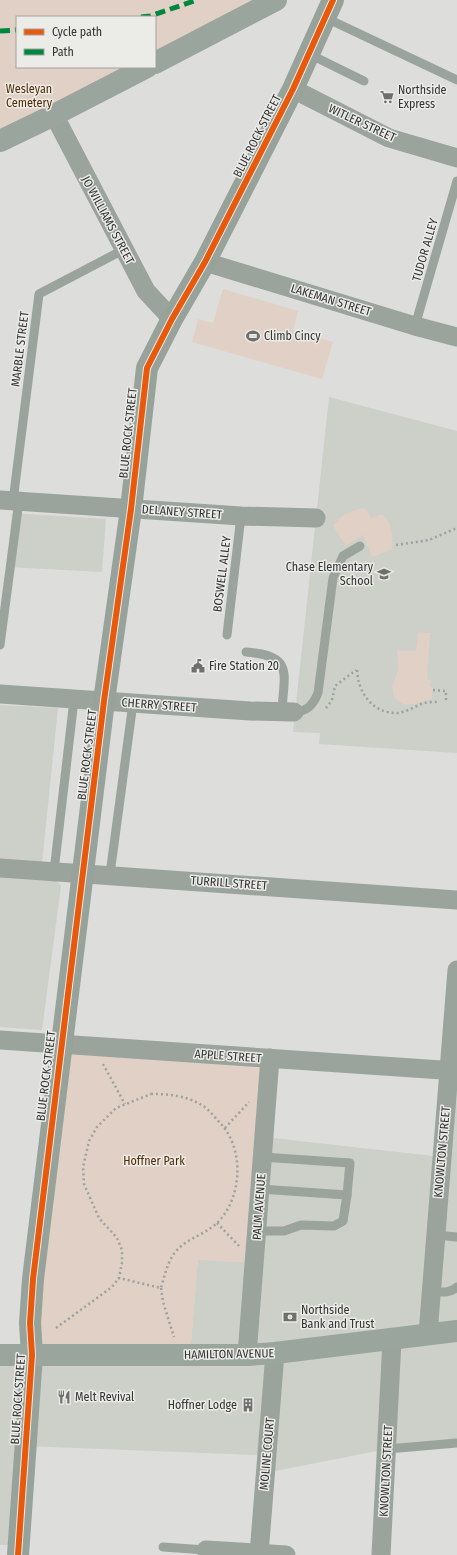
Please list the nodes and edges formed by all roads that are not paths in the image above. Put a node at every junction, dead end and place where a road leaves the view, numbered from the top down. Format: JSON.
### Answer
{"nodes":[{"id":1,"x":276,"y":0,"type":"edge"},
{"id":2,"x":330,"y":9,"type":"edge"},
{"id":3,"x":309,"y":54,"type":"junction"},
{"id":4,"x":156,"y":62,"type":"edge"},
{"id":5,"x":145,"y":68,"type":"edge"},
{"id":6,"x":457,"y":80,"type":"edge"},
{"id":7,"x":364,"y":81,"type":"dead end"},
{"id":8,"x":292,"y":89,"type":"junction"},
{"id":9,"x":54,"y":115,"type":"junction"},
{"id":10,"x":0,"y":141,"type":"edge"},
{"id":11,"x":457,"y":158,"type":"edge"},
{"id":12,"x":457,"y":182,"type":"edge"},
{"id":13,"x":123,"y":250,"type":"junction"},
{"id":14,"x":205,"y":262,"type":"junction"},
{"id":15,"x":172,"y":318,"type":"junction"},
{"id":16,"x":415,"y":326,"type":"junction"},
{"id":17,"x":457,"y":337,"type":"edge"},
{"id":18,"x":11,"y":501,"type":"edge"},
{"id":19,"x":130,"y":509,"type":"junction"},
{"id":20,"x":241,"y":516,"type":"junction"},
{"id":21,"x":316,"y":518,"type":"dead end"},
{"id":22,"x":360,"y":546,"type":"dead end"},
{"id":23,"x":227,"y":635,"type":"dead end"},
{"id":24,"x":0,"y":645,"type":"edge"},
{"id":25,"x":246,"y":652,"type":"dead end"},
{"id":26,"x":0,"y":694,"type":"edge"},
{"id":27,"x":74,"y":700,"type":"junction"},
{"id":28,"x":104,"y":701,"type":"junction"},
{"id":29,"x":133,"y":703,"type":"junction"},
{"id":30,"x":288,"y":711,"type":"junction"},
{"id":31,"x":0,"y":868,"type":"edge"},
{"id":32,"x":54,"y":871,"type":"junction"},
{"id":33,"x":84,"y":872,"type":"junction"},
{"id":34,"x":110,"y":874,"type":"junction"},
{"id":35,"x":457,"y":900,"type":"edge"},
{"id":36,"x":457,"y":970,"type":"edge"},
{"id":37,"x":0,"y":1040,"type":"edge"},
{"id":38,"x":61,"y":1044,"type":"junction"},
{"id":39,"x":270,"y":1058,"type":"junction"},
{"id":40,"x":453,"y":1071,"type":"edge"},
{"id":41,"x":262,"y":1157,"type":"junction"},
{"id":42,"x":260,"y":1189,"type":"junction"},
{"id":43,"x":347,"y":1195,"type":"junction"},
{"id":44,"x":257,"y":1231,"type":"junction"},
{"id":45,"x":436,"y":1235,"type":"junction"},
{"id":46,"x":457,"y":1237,"type":"edge"},
{"id":47,"x":457,"y":1287,"type":"edge"},
{"id":48,"x":431,"y":1291,"type":"junction"},
{"id":49,"x":457,"y":1331,"type":"edge"},
{"id":50,"x":428,"y":1334,"type":"junction"},
{"id":51,"x":392,"y":1340,"type":"junction"},
{"id":52,"x":2,"y":1351,"type":"edge"},
{"id":53,"x":275,"y":1354,"type":"junction"},
{"id":54,"x":32,"y":1355,"type":"junction"},
{"id":55,"x":248,"y":1355,"type":"junction"},
{"id":56,"x":457,"y":1443,"type":"edge"},
{"id":57,"x":387,"y":1449,"type":"junction"},
{"id":58,"x":163,"y":1547,"type":"dead end"},
{"id":59,"x":206,"y":1550,"type":"joint"},
{"id":60,"x":259,"y":1554,"type":"junction"},
{"id":61,"x":18,"y":1555,"type":"edge"},
{"id":62,"x":286,"y":1555,"type":"edge"},
{"id":63,"x":381,"y":1555,"type":"edge"}],
"edges":[{"from":1,"to":4,"type":"main road"},
{"from":2,"to":3,"type":"street","name":"BLUE ROCK STREET"},
{"from":2,"to":6,"type":"lane"},
{"from":3,"to":7,"type":"lane"},
{"from":3,"to":8,"type":"street","name":"BLUE ROCK STREET"},
{"from":5,"to":9,"type":"main road"},
{"from":8,"to":11,"type":"street","name":"WITLER STREET"},
{"from":8,"to":14,"type":"street","name":"BLUE ROCK STREET"},
{"from":9,"to":10,"type":"main road"},
{"from":9,"to":13,"type":"street","name":"JO WILLIAMS STREET"},
{"from":12,"to":16,"type":"lane","name":"TUDOR ALLEY"},
{"from":13,"to":15,"type":"street","name":"JO WILLIAMS STREET"},
{"from":13,"to":18,"type":"lane","name":"MARBLE STREET"},
{"from":14,"to":15,"type":"street","name":"BLUE ROCK STREET"},
{"from":14,"to":16,"type":"street","name":"LAKEMAN STREET"},
{"from":15,"to":19,"type":"street","name":"BLUE ROCK STREET"},
{"from":16,"to":17,"type":"street","name":"LAKEMAN STREET"},
{"from":18,"to":19,"type":"street","name":"DELANEY STREET"},
{"from":18,"to":24,"type":"lane"},
{"from":19,"to":20,"type":"street","name":"DELANEY STREET"},
{"from":19,"to":28,"type":"street","name":"BLUE ROCK STREET"},
{"from":20,"to":21,"type":"street","name":"DELANEY STREET"},
{"from":20,"to":23,"type":"lane","name":"BOSWELL ALLEY"},
{"from":22,"to":30,"type":"lane"},
{"from":25,"to":30,"type":"lane"},
{"from":26,"to":27,"type":"street","name":"CHERRY STREET"},
{"from":27,"to":28,"type":"street","name":"CHERRY STREET"},
{"from":27,"to":32,"type":"lane"},
{"from":28,"to":29,"type":"street","name":"CHERRY STREET"},
{"from":28,"to":33,"type":"street","name":"BLUE ROCK STREET"},
{"from":29,"to":30,"type":"street","name":"CHERRY STREET"},
{"from":29,"to":34,"type":"lane"},
{"from":31,"to":32,"type":"street","name":"TURRILL STREET"},
{"from":32,"to":33,"type":"street","name":"TURRILL STREET"},
{"from":33,"to":34,"type":"street","name":"TURRILL STREET"},
{"from":33,"to":38,"type":"street","name":"BLUE ROCK STREET"},
{"from":34,"to":35,"type":"street","name":"TURRILL STREET"},
{"from":36,"to":40,"type":"street","name":"KNOWLTON STREET"},
{"from":37,"to":38,"type":"street","name":"APPLE STREET"},
{"from":38,"to":39,"type":"street","name":"APPLE STREET"},
{"from":38,"to":54,"type":"street","name":"BLUE ROCK STREET"},
{"from":39,"to":40,"type":"street","name":"APPLE STREET"},
{"from":39,"to":41,"type":"street","name":"PALM AVENUE"},
{"from":40,"to":45,"type":"street","name":"KNOWLTON STREET"},
{"from":41,"to":42,"type":"street","name":"PALM AVENUE"},
{"from":41,"to":43,"type":"lane"},
{"from":42,"to":43,"type":"lane"},
{"from":42,"to":44,"type":"street","name":"PALM AVENUE"},
{"from":43,"to":44,"type":"lane"},
{"from":44,"to":55,"type":"street","name":"PALM AVENUE"},
{"from":45,"to":46,"type":"lane"},
{"from":45,"to":48,"type":"street","name":"KNOWLTON STREET"},
{"from":47,"to":48,"type":"lane"},
{"from":48,"to":50,"type":"street","name":"KNOWLTON STREET"},
{"from":49,"to":50,"type":"main road","name":"HAMILTON AVENUE"},
{"from":50,"to":51,"type":"main road","name":"HAMILTON AVENUE"},
{"from":51,"to":53,"type":"main road","name":"HAMILTON AVENUE"},
{"from":51,"to":57,"type":"street","name":"KNOWLTON STREET"},
{"from":52,"to":54,"type":"main road","name":"HAMILTON AVENUE"},
{"from":53,"to":55,"type":"main road","name":"HAMILTON AVENUE"},
{"from":53,"to":60,"type":"street","name":"MOLINE COURT"},
{"from":54,"to":55,"type":"main road","name":"HAMILTON AVENUE"},
{"from":54,"to":61,"type":"street","name":"BLUE ROCK STREET"},
{"from":56,"to":57,"type":"lane"},
{"from":57,"to":63,"type":"street","name":"KNOWLTON STREET"},
{"from":58,"to":59,"type":"lane"},
{"from":59,"to":60,"type":"street"},
{"from":60,"to":62,"type":"street"}]}
